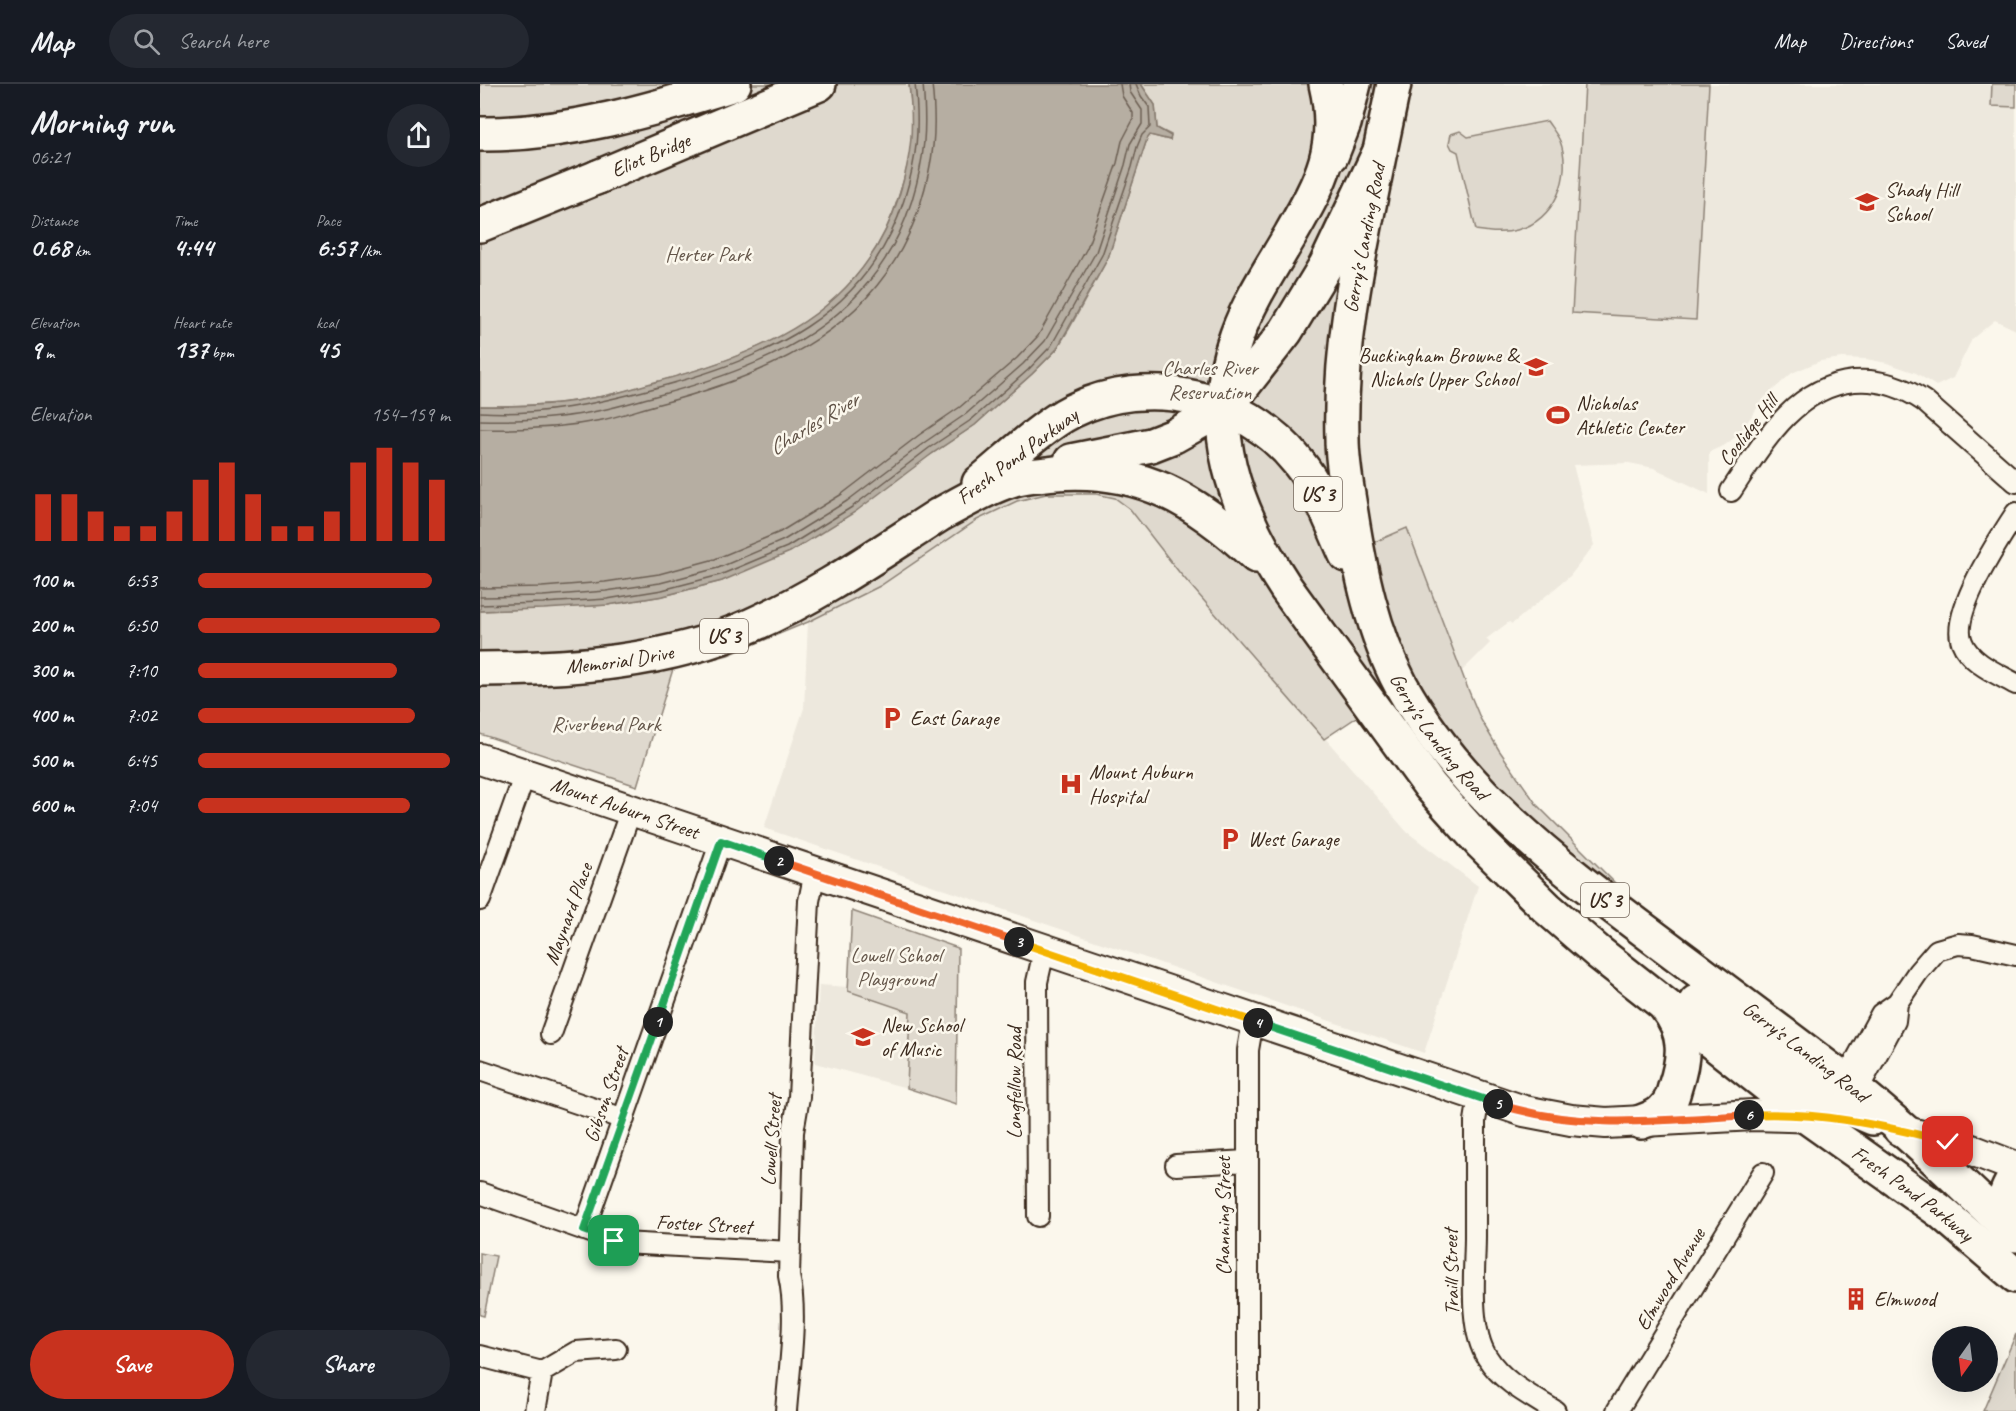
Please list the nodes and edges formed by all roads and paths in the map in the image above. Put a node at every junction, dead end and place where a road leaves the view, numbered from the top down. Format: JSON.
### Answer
{"nodes":[{"id":1,"x":819,"y":84,"type":"edge"},
{"id":2,"x":1326,"y":84,"type":"edge"},
{"id":3,"x":1357,"y":84,"type":"edge"},
{"id":4,"x":1394,"y":84,"type":"edge"},
{"id":5,"x":724,"y":85,"type":"edge"},
{"id":6,"x":480,"y":134,"type":"edge"},
{"id":7,"x":1380,"y":151,"type":"junction"},
{"id":8,"x":598,"y":177,"type":"junction"},
{"id":9,"x":480,"y":201,"type":"edge"},
{"id":10,"x":1308,"y":204,"type":"junction"},
{"id":11,"x":480,"y":225,"type":"edge"},
{"id":12,"x":1222,"y":407,"type":"junction"},
{"id":13,"x":1015,"y":479,"type":"junction"},
{"id":14,"x":2016,"y":482,"type":"edge"},
{"id":15,"x":1731,"y":491,"type":"dead end"},
{"id":16,"x":2016,"y":513,"type":"edge"},
{"id":17,"x":939,"y":515,"type":"junction"},
{"id":18,"x":1286,"y":588,"type":"junction"},
{"id":19,"x":1373,"y":614,"type":"junction"},
{"id":20,"x":480,"y":669,"type":"edge"},
{"id":21,"x":2016,"y":684,"type":"edge"},
{"id":22,"x":480,"y":759,"type":"edge"},
{"id":23,"x":525,"y":774,"type":"junction"},
{"id":24,"x":631,"y":810,"type":"junction"},
{"id":25,"x":1461,"y":822,"type":"junction"},
{"id":26,"x":721,"y":841,"type":"junction"},
{"id":27,"x":815,"y":872,"type":"junction"},
{"id":28,"x":480,"y":900,"type":"edge"},
{"id":29,"x":1044,"y":951,"type":"junction"},
{"id":30,"x":2016,"y":955,"type":"edge"},
{"id":31,"x":1663,"y":1004,"type":"junction"},
{"id":32,"x":1253,"y":1021,"type":"junction"},
{"id":33,"x":551,"y":1034,"type":"dead end"},
{"id":34,"x":480,"y":1070,"type":"edge"},
{"id":35,"x":1849,"y":1084,"type":"junction"},
{"id":36,"x":1479,"y":1097,"type":"junction"},
{"id":37,"x":1806,"y":1116,"type":"junction"},
{"id":38,"x":624,"y":1119,"type":"junction"},
{"id":39,"x":1641,"y":1122,"type":"junction"},
{"id":40,"x":1902,"y":1130,"type":"junction"},
{"id":41,"x":1247,"y":1161,"type":"junction"},
{"id":42,"x":1176,"y":1165,"type":"dead end"},
{"id":43,"x":2016,"y":1167,"type":"edge"},
{"id":44,"x":1763,"y":1173,"type":"dead end"},
{"id":45,"x":2016,"y":1175,"type":"edge"},
{"id":46,"x":480,"y":1194,"type":"edge"},
{"id":47,"x":1038,"y":1216,"type":"dead end"},
{"id":48,"x":584,"y":1230,"type":"junction"},
{"id":49,"x":2014,"y":1233,"type":"edge"},
{"id":50,"x":790,"y":1252,"type":"junction"},
{"id":51,"x":2016,"y":1276,"type":"edge"},
{"id":52,"x":616,"y":1349,"type":"dead end"},
{"id":53,"x":480,"y":1356,"type":"edge"},
{"id":54,"x":542,"y":1372,"type":"junction"},
{"id":55,"x":535,"y":1411,"type":"edge"},
{"id":56,"x":786,"y":1411,"type":"edge"},
{"id":57,"x":1248,"y":1411,"type":"edge"},
{"id":58,"x":1555,"y":1411,"type":"edge"},
{"id":59,"x":1617,"y":1411,"type":"edge"}],
"edges":[{"from":1,"to":8,"type":"highway","name":"Eliot Bridge"},
{"from":2,"to":10,"type":"highway","name":"Gerry's Landing Road"},
{"from":3,"to":10,"type":"main road"},
{"from":4,"to":7,"type":"highway"},
{"from":5,"to":6,"type":"highway","name":"Eliot Bridge"},
{"from":7,"to":12,"type":"highway"},
{"from":7,"to":19,"type":"highway","name":"Gerry's Landing Road"},
{"from":8,"to":9,"type":"highway"},
{"from":8,"to":11,"type":"highway","name":"Eliot Bridge"},
{"from":10,"to":12,"type":"highway","name":"Gerry's Landing Road"},
{"from":12,"to":13,"type":"highway"},
{"from":12,"to":17,"type":"highway","name":"Fresh Pond Parkway","number":"US 3"},
{"from":12,"to":18,"type":"highway","name":"Gerry's Landing Road"},
{"from":12,"to":19,"type":"highway","name":"Fresh Pond Parkway","number":"US 3"},
{"from":13,"to":17,"type":"highway","name":"Fresh Pond Parkway","number":"US 3"},
{"from":13,"to":18,"type":"highway","name":"Fresh Pond Parkway","number":"US 3"},
{"from":14,"to":15,"type":"street","name":"Coolidge Hill"},
{"from":16,"to":21,"type":"street"},
{"from":17,"to":20,"type":"highway","name":"Memorial Drive","number":"US 3"},
{"from":18,"to":25,"type":"highway","name":"Gerry's Landing Road","number":"US 3"},
{"from":19,"to":35,"type":"highway","name":"Gerry's Landing Road","number":"US 3"},
{"from":22,"to":23,"type":"main road","name":"Mount Auburn Street"},
{"from":23,"to":24,"type":"main road","name":"Mount Auburn Street"},
{"from":23,"to":28,"type":"street"},
{"from":24,"to":26,"type":"main road","name":"Mount Auburn Street"},
{"from":24,"to":33,"type":"street","name":"Maynard Place"},
{"from":25,"to":31,"type":"highway","name":"Gerry's Landing Road","number":"US 3"},
{"from":25,"to":40,"type":"highway"},
{"from":26,"to":27,"type":"main road","name":"Mount Auburn Street"},
{"from":26,"to":38,"type":"street","name":"Gibson Street"},
{"from":27,"to":29,"type":"main road","name":"Mount Auburn Street"},
{"from":27,"to":50,"type":"street","name":"Lowell Street"},
{"from":29,"to":32,"type":"main road","name":"Mount Auburn Street"},
{"from":29,"to":47,"type":"street","name":"Longfellow Road"},
{"from":30,"to":35,"type":"street"},
{"from":31,"to":37,"type":"highway","name":"Gerry's Landing Road","number":"US 3"},
{"from":31,"to":39,"type":"highway"},
{"from":32,"to":36,"type":"main road","name":"Mount Auburn Street"},
{"from":32,"to":41,"type":"street","name":"Channing Street"},
{"from":34,"to":38,"type":"street"},
{"from":35,"to":40,"type":"highway","name":"Gerry's Landing Road","number":"US 3"},
{"from":36,"to":39,"type":"main road","name":"Mount Auburn Street"},
{"from":36,"to":58,"type":"street","name":"Traill Street"},
{"from":37,"to":39,"type":"main road","name":"Mount Auburn Street"},
{"from":37,"to":40,"type":"main road","name":"Mount Auburn Street"},
{"from":37,"to":51,"type":"highway","name":"Fresh Pond Parkway","number":"US 3"},
{"from":38,"to":48,"type":"street","name":"Gibson Street"},
{"from":40,"to":43,"type":"main road","name":"Mount Auburn Street"},
{"from":40,"to":49,"type":"highway","name":"Fresh Pond Parkway","number":"US 3"},
{"from":41,"to":42,"type":"street"},
{"from":41,"to":57,"type":"street","name":"Channing Street"},
{"from":44,"to":59,"type":"street","name":"Elmwood Avenue"},
{"from":45,"to":49,"type":"highway"},
{"from":46,"to":48,"type":"street","name":"Foster Street"},
{"from":48,"to":50,"type":"street","name":"Foster Street"},
{"from":50,"to":56,"type":"street","name":"Lowell Street"},
{"from":52,"to":54,"type":"street"},
{"from":53,"to":54,"type":"street"},
{"from":54,"to":55,"type":"street"}]}
